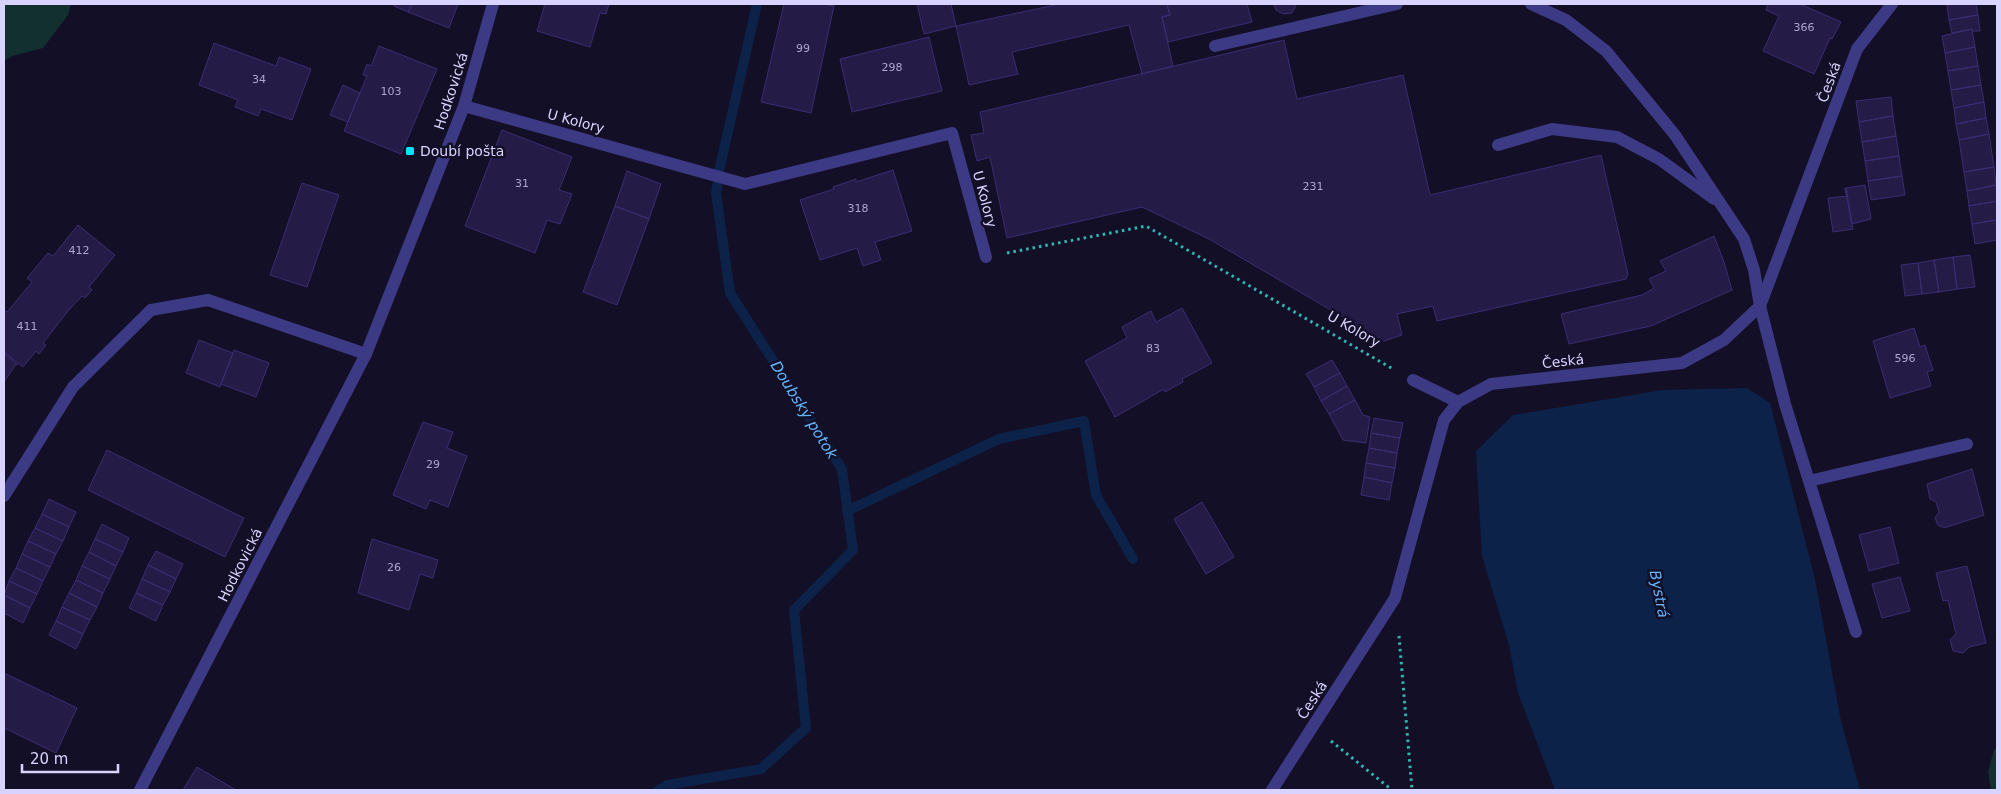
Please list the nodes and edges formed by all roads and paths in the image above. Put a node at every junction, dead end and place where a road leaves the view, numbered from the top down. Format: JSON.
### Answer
{"nodes":[{"id":1,"x":493,"y":4,"type":"edge"},
{"id":2,"x":1397,"y":4,"type":"edge"},
{"id":3,"x":1531,"y":4,"type":"edge"},
{"id":4,"x":1892,"y":4,"type":"edge"},
{"id":5,"x":1216,"y":46,"type":"dead end"},
{"id":6,"x":464,"y":106,"type":"junction"},
{"id":7,"x":1498,"y":145,"type":"dead end"},
{"id":8,"x":1722,"y":205,"type":"junction"},
{"id":9,"x":986,"y":257,"type":"joint"},
{"id":10,"x":1760,"y":306,"type":"junction"},
{"id":11,"x":366,"y":354,"type":"junction"},
{"id":12,"x":1413,"y":380,"type":"joint"},
{"id":13,"x":1458,"y":402,"type":"junction"},
{"id":14,"x":1967,"y":444,"type":"dead end"},
{"id":15,"x":1809,"y":482,"type":"junction"},
{"id":16,"x":4,"y":496,"type":"edge"},
{"id":17,"x":1395,"y":598,"type":"junction"},
{"id":18,"x":1856,"y":632,"type":"dead end"},
{"id":19,"x":1313,"y":726,"type":"junction"},
{"id":20,"x":140,"y":790,"type":"edge"},
{"id":21,"x":1272,"y":790,"type":"edge"},
{"id":22,"x":1392,"y":790,"type":"edge"},
{"id":23,"x":1412,"y":790,"type":"edge"}],
"edges":[{"from":1,"to":6,"type":"street","name":"Hodkovická"},
{"from":2,"to":5,"type":"street"},
{"from":3,"to":8,"type":"street"},
{"from":4,"to":10,"type":"street","name":"Česká"},
{"from":6,"to":9,"type":"street","name":"U Kolory"},
{"from":6,"to":11,"type":"street","name":"Hodkovická"},
{"from":7,"to":8,"type":"street"},
{"from":8,"to":10,"type":"street"},
{"from":9,"to":12,"type":"path","name":"U Kolory"},
{"from":10,"to":13,"type":"street","name":"Česká"},
{"from":10,"to":15,"type":"street"},
{"from":11,"to":16,"type":"street"},
{"from":11,"to":20,"type":"street","name":"Hodkovická"},
{"from":12,"to":13,"type":"street"},
{"from":13,"to":17,"type":"street","name":"Česká"},
{"from":14,"to":15,"type":"street"},
{"from":15,"to":18,"type":"street"},
{"from":17,"to":19,"type":"street","name":"Česká"},
{"from":17,"to":23,"type":"path"},
{"from":19,"to":21,"type":"street","name":"Česká"},
{"from":19,"to":22,"type":"path"}]}
